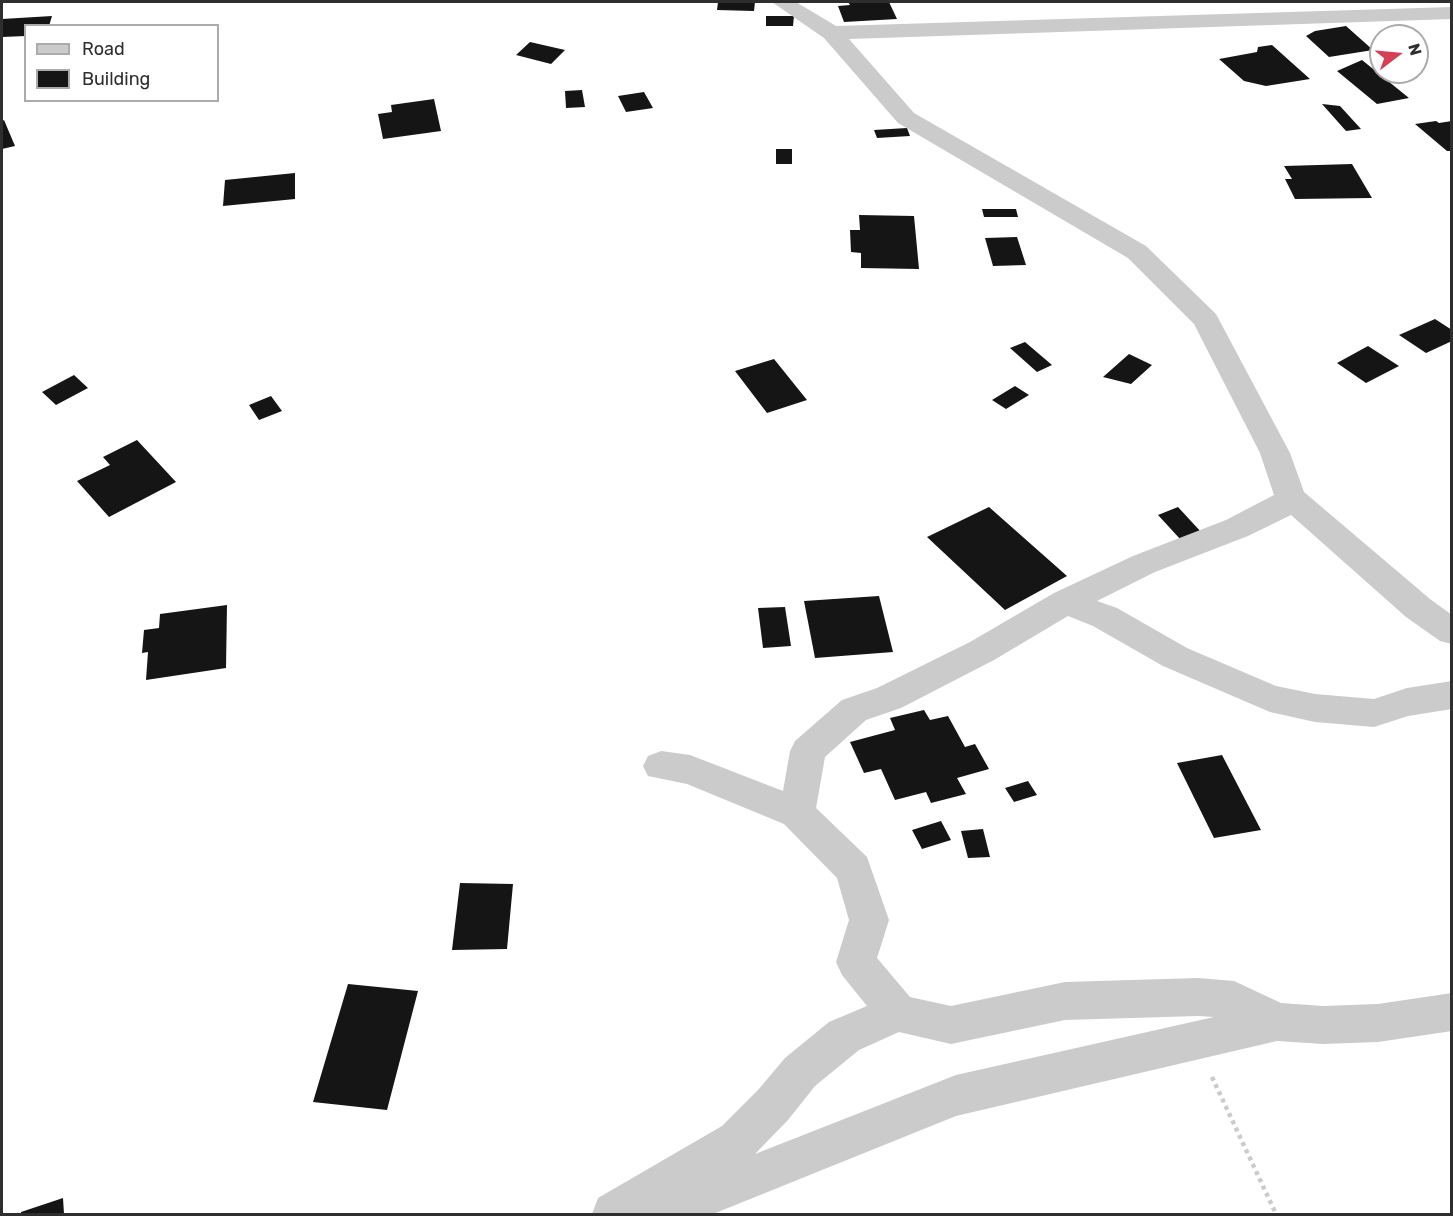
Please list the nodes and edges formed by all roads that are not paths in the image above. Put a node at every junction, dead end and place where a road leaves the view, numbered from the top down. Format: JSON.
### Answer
{"nodes":[{"id":1,"x":782,"y":2,"type":"edge"},
{"id":2,"x":1452,"y":13,"type":"edge"},
{"id":3,"x":832,"y":33,"type":"junction"},
{"id":4,"x":1290,"y":497,"type":"junction"},
{"id":5,"x":1066,"y":602,"type":"junction"},
{"id":6,"x":1452,"y":632,"type":"edge"},
{"id":7,"x":1452,"y":695,"type":"edge"},
{"id":8,"x":661,"y":766,"type":"dead end"},
{"id":9,"x":797,"y":813,"type":"junction"},
{"id":10,"x":1452,"y":1012,"type":"edge"},
{"id":11,"x":898,"y":1013,"type":"junction"},
{"id":12,"x":1277,"y":1022,"type":"junction"},
{"id":13,"x":614,"y":1215,"type":"edge"},
{"id":14,"x":658,"y":1215,"type":"edge"}],
"edges":[{"from":1,"to":3,"type":"street"},
{"from":2,"to":3,"type":"street"},
{"from":3,"to":4,"type":"street"},
{"from":4,"to":5,"type":"street"},
{"from":4,"to":6,"type":"street"},
{"from":5,"to":7,"type":"street"},
{"from":5,"to":9,"type":"street"},
{"from":8,"to":9,"type":"street"},
{"from":9,"to":11,"type":"street"},
{"from":10,"to":12,"type":"street"},
{"from":11,"to":12,"type":"street"},
{"from":11,"to":13,"type":"street"},
{"from":12,"to":14,"type":"street"}]}
